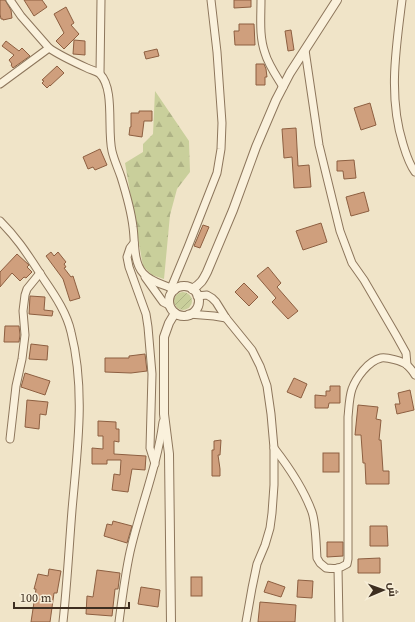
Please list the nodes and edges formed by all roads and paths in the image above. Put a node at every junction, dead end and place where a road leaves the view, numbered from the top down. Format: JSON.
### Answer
{"nodes":[{"id":1,"x":10,"y":0,"type":"edge"},
{"id":2,"x":101,"y":0,"type":"edge"},
{"id":3,"x":211,"y":0,"type":"edge"},
{"id":4,"x":261,"y":0,"type":"edge"},
{"id":5,"x":337,"y":0,"type":"edge"},
{"id":6,"x":402,"y":0,"type":"edge"},
{"id":7,"x":49,"y":48,"type":"junction"},
{"id":8,"x":305,"y":50,"type":"junction"},
{"id":9,"x":100,"y":73,"type":"junction"},
{"id":10,"x":0,"y":84,"type":"edge"},
{"id":11,"x":283,"y":87,"type":"junction"},
{"id":12,"x":415,"y":172,"type":"edge"},
{"id":13,"x":0,"y":221,"type":"edge"},
{"id":14,"x":134,"y":243,"type":"junction"},
{"id":15,"x":142,"y":272,"type":"junction"},
{"id":16,"x":40,"y":273,"type":"junction"},
{"id":17,"x":192,"y":288,"type":"junction"},
{"id":18,"x":173,"y":289,"type":"junction"},
{"id":19,"x":197,"y":296,"type":"junction"},
{"id":20,"x":169,"y":305,"type":"junction"},
{"id":21,"x":175,"y":313,"type":"junction"},
{"id":22,"x":189,"y":314,"type":"junction"},
{"id":23,"x":226,"y":318,"type":"junction"},
{"id":24,"x":407,"y":365,"type":"junction"},
{"id":25,"x":415,"y":375,"type":"edge"},
{"id":26,"x":164,"y":414,"type":"junction"},
{"id":27,"x":10,"y":439,"type":"dead end"},
{"id":28,"x":274,"y":448,"type":"junction"},
{"id":29,"x":155,"y":464,"type":"junction"},
{"id":30,"x":338,"y":568,"type":"junction"},
{"id":31,"x":63,"y":622,"type":"edge"},
{"id":32,"x":119,"y":622,"type":"edge"},
{"id":33,"x":170,"y":622,"type":"edge"},
{"id":34,"x":246,"y":622,"type":"edge"},
{"id":35,"x":339,"y":622,"type":"edge"}],
"edges":[{"from":1,"to":7,"type":"street"},
{"from":2,"to":9,"type":"street"},
{"from":3,"to":18,"type":"street"},
{"from":4,"to":11,"type":"street"},
{"from":5,"to":8,"type":"street"},
{"from":6,"to":12,"type":"street"},
{"from":7,"to":9,"type":"street"},
{"from":7,"to":10,"type":"street"},
{"from":8,"to":11,"type":"street"},
{"from":8,"to":24,"type":"street"},
{"from":9,"to":14,"type":"street"},
{"from":11,"to":17,"type":"street"},
{"from":13,"to":16,"type":"street"},
{"from":14,"to":15,"type":"street"},
{"from":14,"to":29,"type":"street"},
{"from":15,"to":18,"type":"street"},
{"from":15,"to":20,"type":"street"},
{"from":16,"to":27,"type":"street"},
{"from":16,"to":31,"type":"street"},
{"from":17,"to":18,"type":"street"},
{"from":17,"to":19,"type":"street"},
{"from":18,"to":20,"type":"street"},
{"from":19,"to":22,"type":"street"},
{"from":19,"to":23,"type":"street"},
{"from":20,"to":21,"type":"street"},
{"from":21,"to":22,"type":"street"},
{"from":21,"to":26,"type":"street"},
{"from":22,"to":23,"type":"street"},
{"from":23,"to":28,"type":"street"},
{"from":24,"to":25,"type":"street"},
{"from":24,"to":30,"type":"street"},
{"from":26,"to":29,"type":"street"},
{"from":26,"to":33,"type":"street"},
{"from":28,"to":30,"type":"street"},
{"from":28,"to":34,"type":"street"},
{"from":29,"to":32,"type":"street"},
{"from":30,"to":35,"type":"street"}]}
